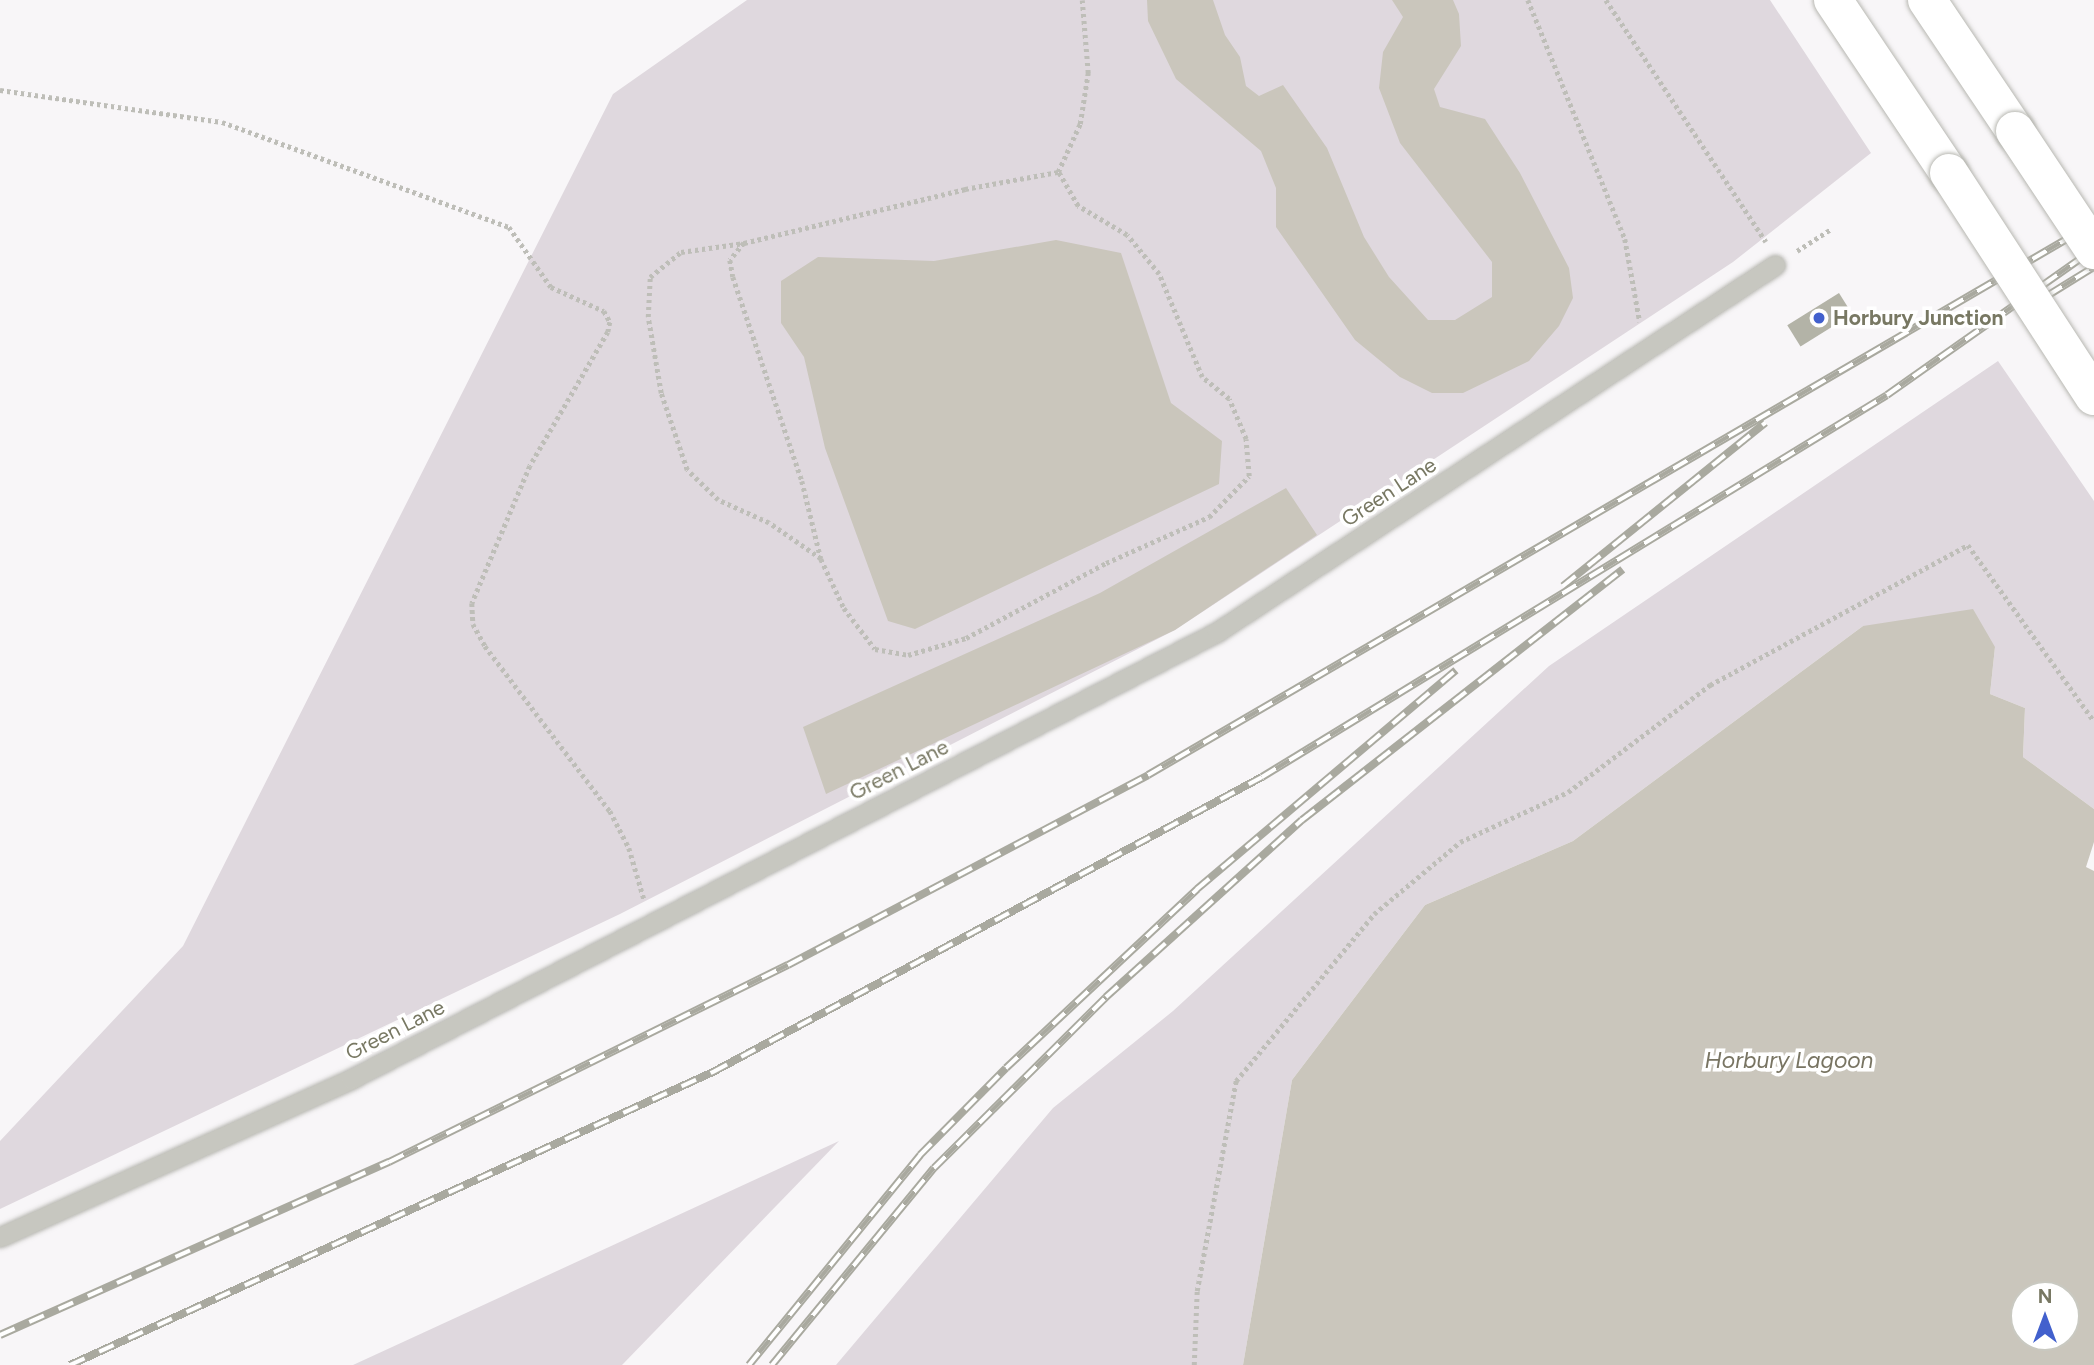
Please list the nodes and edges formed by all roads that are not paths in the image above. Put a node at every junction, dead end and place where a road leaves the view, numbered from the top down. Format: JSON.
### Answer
{"nodes":[{"id":1,"x":1833,"y":0,"type":"edge"},
{"id":2,"x":1927,"y":0,"type":"edge"},
{"id":3,"x":2094,"y":250,"type":"edge"},
{"id":4,"x":1775,"y":265,"type":"road end"},
{"id":5,"x":2094,"y":396,"type":"edge"},
{"id":6,"x":0,"y":1237,"type":"edge"}],
"edges":[{"from":1,"to":5,"type":"highway","bridge":true},
{"from":2,"to":3,"type":"highway","bridge":true},
{"from":4,"to":6,"type":"lane","name":"Green Lane"}]}
